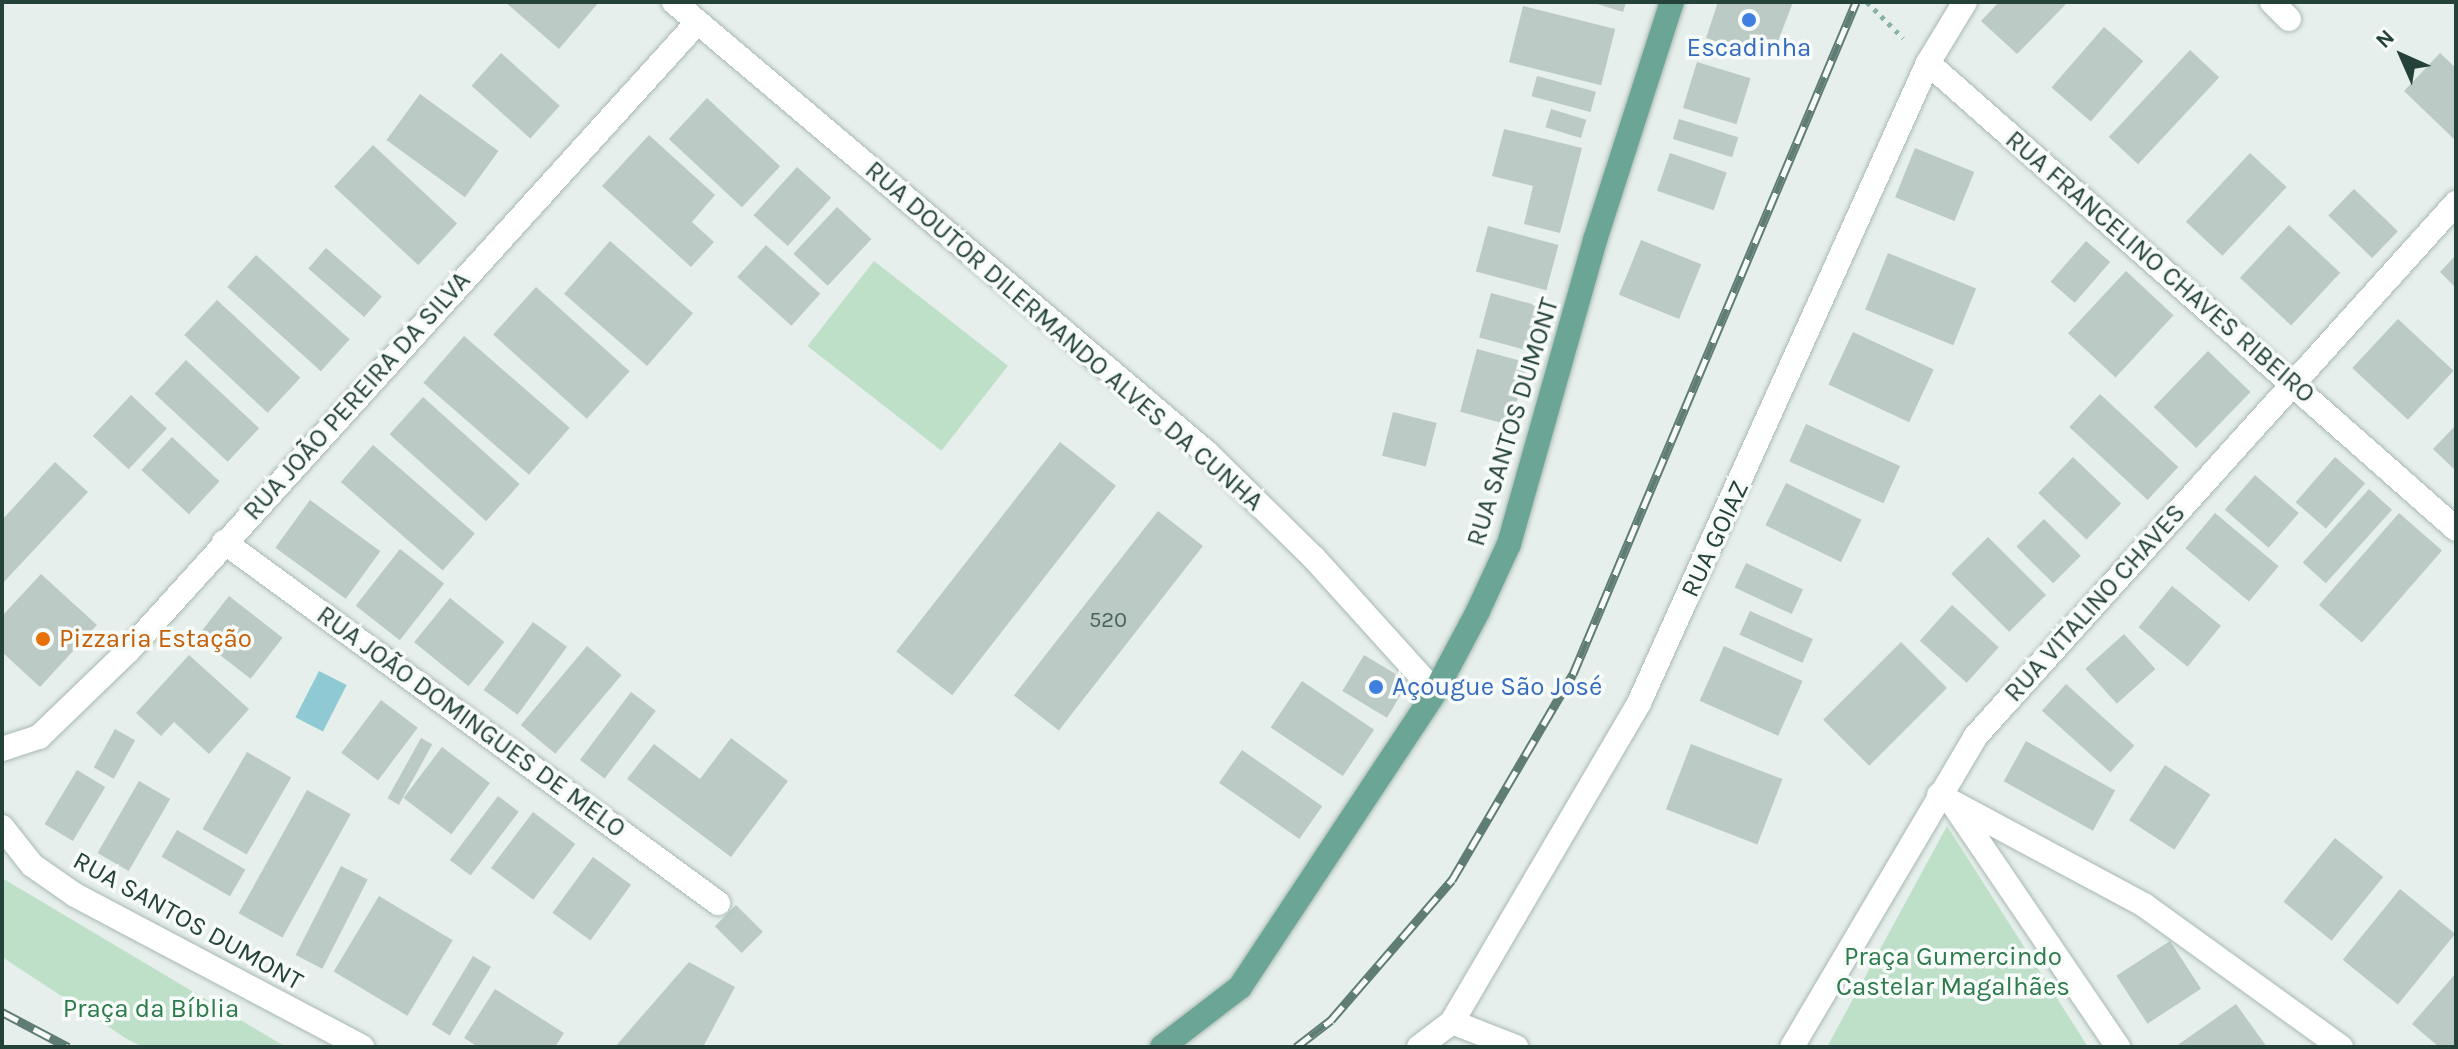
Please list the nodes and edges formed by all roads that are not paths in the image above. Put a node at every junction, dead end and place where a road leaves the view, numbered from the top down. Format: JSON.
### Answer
{"nodes":[{"id":1,"x":674,"y":2,"type":"edge"},
{"id":2,"x":1672,"y":2,"type":"edge"},
{"id":3,"x":1965,"y":2,"type":"edge"},
{"id":4,"x":697,"y":23,"type":"junction"},
{"id":5,"x":1928,"y":63,"type":"junction"},
{"id":6,"x":2456,"y":203,"type":"edge"},
{"id":7,"x":2293,"y":384,"type":"junction"},
{"id":8,"x":2456,"y":529,"type":"edge"},
{"id":9,"x":224,"y":542,"type":"junction"},
{"id":10,"x":1435,"y":692,"type":"junction"},
{"id":11,"x":2,"y":749,"type":"edge"},
{"id":12,"x":1945,"y":798,"type":"junction"},
{"id":13,"x":2,"y":827,"type":"edge"},
{"id":14,"x":718,"y":903,"type":"dead end"},
{"id":15,"x":1452,"y":1022,"type":"junction"},
{"id":16,"x":362,"y":1047,"type":"edge"},
{"id":17,"x":1162,"y":1047,"type":"edge"},
{"id":18,"x":1419,"y":1047,"type":"edge"},
{"id":19,"x":1516,"y":1047,"type":"edge"},
{"id":20,"x":1792,"y":1047,"type":"edge"},
{"id":21,"x":2118,"y":1047,"type":"edge"},
{"id":22,"x":2341,"y":1047,"type":"edge"}],
"edges":[{"from":1,"to":4,"type":"street","name":"RUA DOUTOR DILERMANDO ALVES DA CUNHA"},
{"from":2,"to":10,"type":"main road","name":"RUA SANTOS DUMONT"},
{"from":3,"to":5,"type":"street","name":"RUA GOIAZ"},
{"from":4,"to":9,"type":"street","name":"RUA JOÃO PEREIRA DA SILVA"},
{"from":4,"to":10,"type":"street","name":"RUA DOUTOR DILERMANDO ALVES DA CUNHA"},
{"from":5,"to":7,"type":"street","name":"RUA FRANCELINO CHAVES RIBEIRO"},
{"from":5,"to":15,"type":"street","name":"RUA GOIAZ"},
{"from":6,"to":7,"type":"street","name":"RUA VITALINO CHAVES"},
{"from":7,"to":8,"type":"street","name":"RUA FRANCELINO CHAVES RIBEIRO"},
{"from":7,"to":12,"type":"street","name":"RUA VITALINO CHAVES"},
{"from":9,"to":11,"type":"street","name":"RUA JOÃO PEREIRA DA SILVA"},
{"from":9,"to":14,"type":"street","name":"RUA JOÃO DOMINGUES DE MELO"},
{"from":10,"to":17,"type":"main road","name":"RUA SANTOS DUMONT"},
{"from":12,"to":20,"type":"street","name":"RUA VITALINO CHAVES"},
{"from":12,"to":21,"type":"street"},
{"from":12,"to":22,"type":"street"},
{"from":13,"to":16,"type":"street","name":"RUA SANTOS DUMONT"},
{"from":15,"to":18,"type":"street","name":"RUA GOIAZ"},
{"from":15,"to":19,"type":"street"}]}
